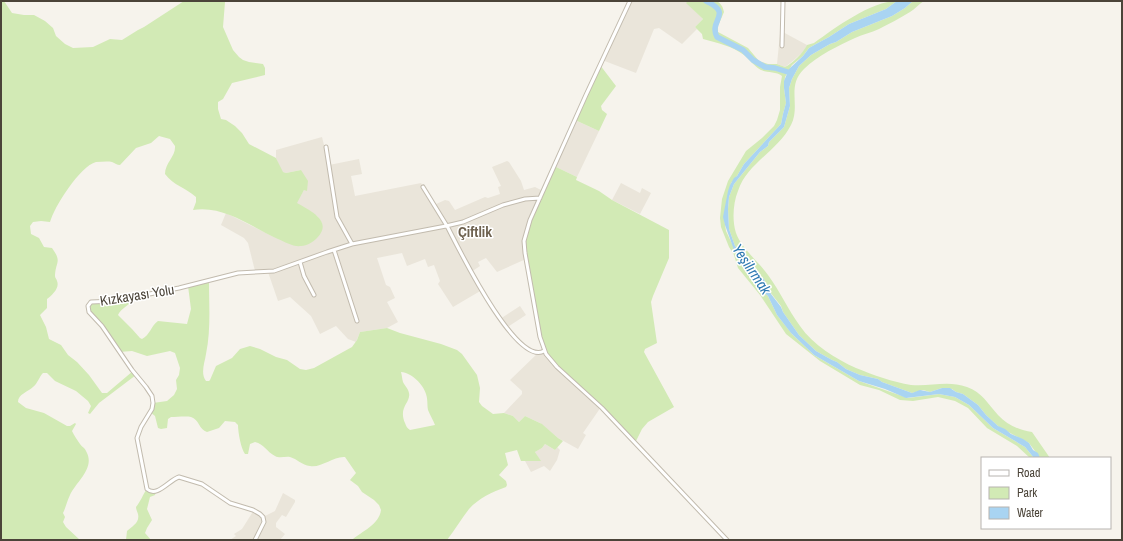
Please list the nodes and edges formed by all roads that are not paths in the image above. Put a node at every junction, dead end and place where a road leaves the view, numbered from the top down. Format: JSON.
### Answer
{"nodes":[{"id":1,"x":630,"y":1,"type":"edge"},
{"id":2,"x":783,"y":1,"type":"edge"},
{"id":3,"x":782,"y":46,"type":"dead end"},
{"id":4,"x":326,"y":147,"type":"dead end"},
{"id":5,"x":423,"y":187,"type":"dead end"},
{"id":6,"x":540,"y":198,"type":"junction"},
{"id":7,"x":446,"y":226,"type":"junction"},
{"id":8,"x":352,"y":244,"type":"junction"},
{"id":9,"x":334,"y":250,"type":"junction"},
{"id":10,"x":300,"y":262,"type":"junction"},
{"id":11,"x":314,"y":295,"type":"dead end"},
{"id":12,"x":357,"y":321,"type":"dead end"},
{"id":13,"x":544,"y":351,"type":"junction"},
{"id":14,"x":255,"y":539,"type":"edge"},
{"id":15,"x":727,"y":540,"type":"edge"}],
"edges":[{"from":1,"to":6,"type":"street"},
{"from":2,"to":3,"type":"street"},
{"from":4,"to":8,"type":"street"},
{"from":5,"to":7,"type":"street"},
{"from":6,"to":7,"type":"street","name":"Kızkayası Yolu"},
{"from":6,"to":13,"type":"street"},
{"from":7,"to":8,"type":"street","name":"Kızkayası Yolu"},
{"from":7,"to":13,"type":"street"},
{"from":8,"to":9,"type":"street","name":"Kızkayası Yolu"},
{"from":9,"to":10,"type":"street","name":"Kızkayası Yolu"},
{"from":9,"to":12,"type":"street"},
{"from":10,"to":11,"type":"street"},
{"from":10,"to":14,"type":"street","name":"Kızkayası Yolu"},
{"from":13,"to":15,"type":"street"}]}
